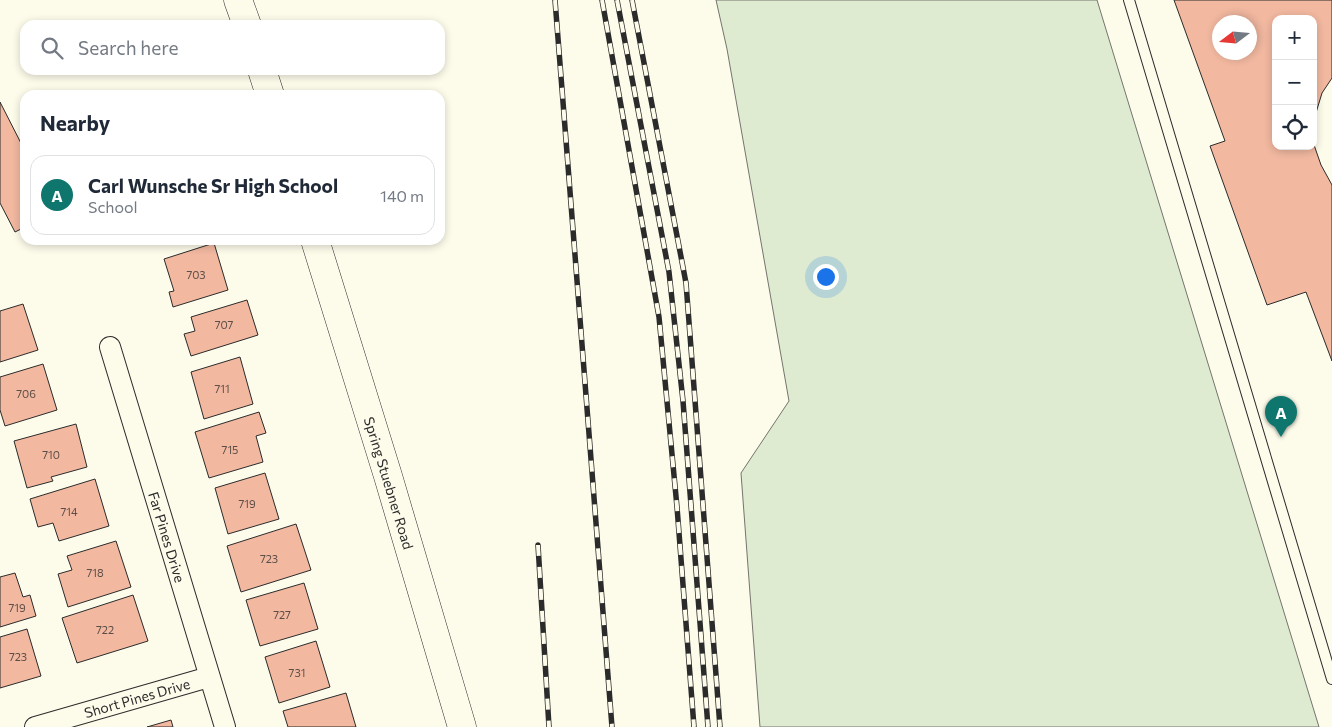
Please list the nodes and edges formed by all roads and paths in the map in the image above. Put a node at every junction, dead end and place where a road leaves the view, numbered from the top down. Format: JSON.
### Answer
{"nodes":[{"id":1,"x":238,"y":0,"type":"edge"},
{"id":2,"x":1129,"y":0,"type":"edge"},
{"id":3,"x":245,"y":20,"type":"edge"},
{"id":4,"x":264,"y":75,"type":"edge"},
{"id":5,"x":268,"y":90,"type":"edge"},
{"id":6,"x":316,"y":245,"type":"edge"},
{"id":7,"x":110,"y":347,"type":"dead end"},
{"id":8,"x":209,"y":676,"type":"junction"},
{"id":9,"x":1332,"y":679,"type":"edge"},
{"id":10,"x":35,"y":727,"type":"edge"},
{"id":11,"x":225,"y":727,"type":"edge"},
{"id":12,"x":462,"y":727,"type":"edge"}],
"edges":[{"from":1,"to":3,"type":"main road"},
{"from":2,"to":9,"type":"lane"},
{"from":4,"to":5,"type":"main road"},
{"from":6,"to":12,"type":"main road","name":"Spring Stuebner Road"},
{"from":7,"to":8,"type":"street","name":"Far Pines Drive"},
{"from":8,"to":10,"type":"street","name":"Short Pines Drive"},
{"from":8,"to":11,"type":"street","name":"Far Pines Drive"}]}
